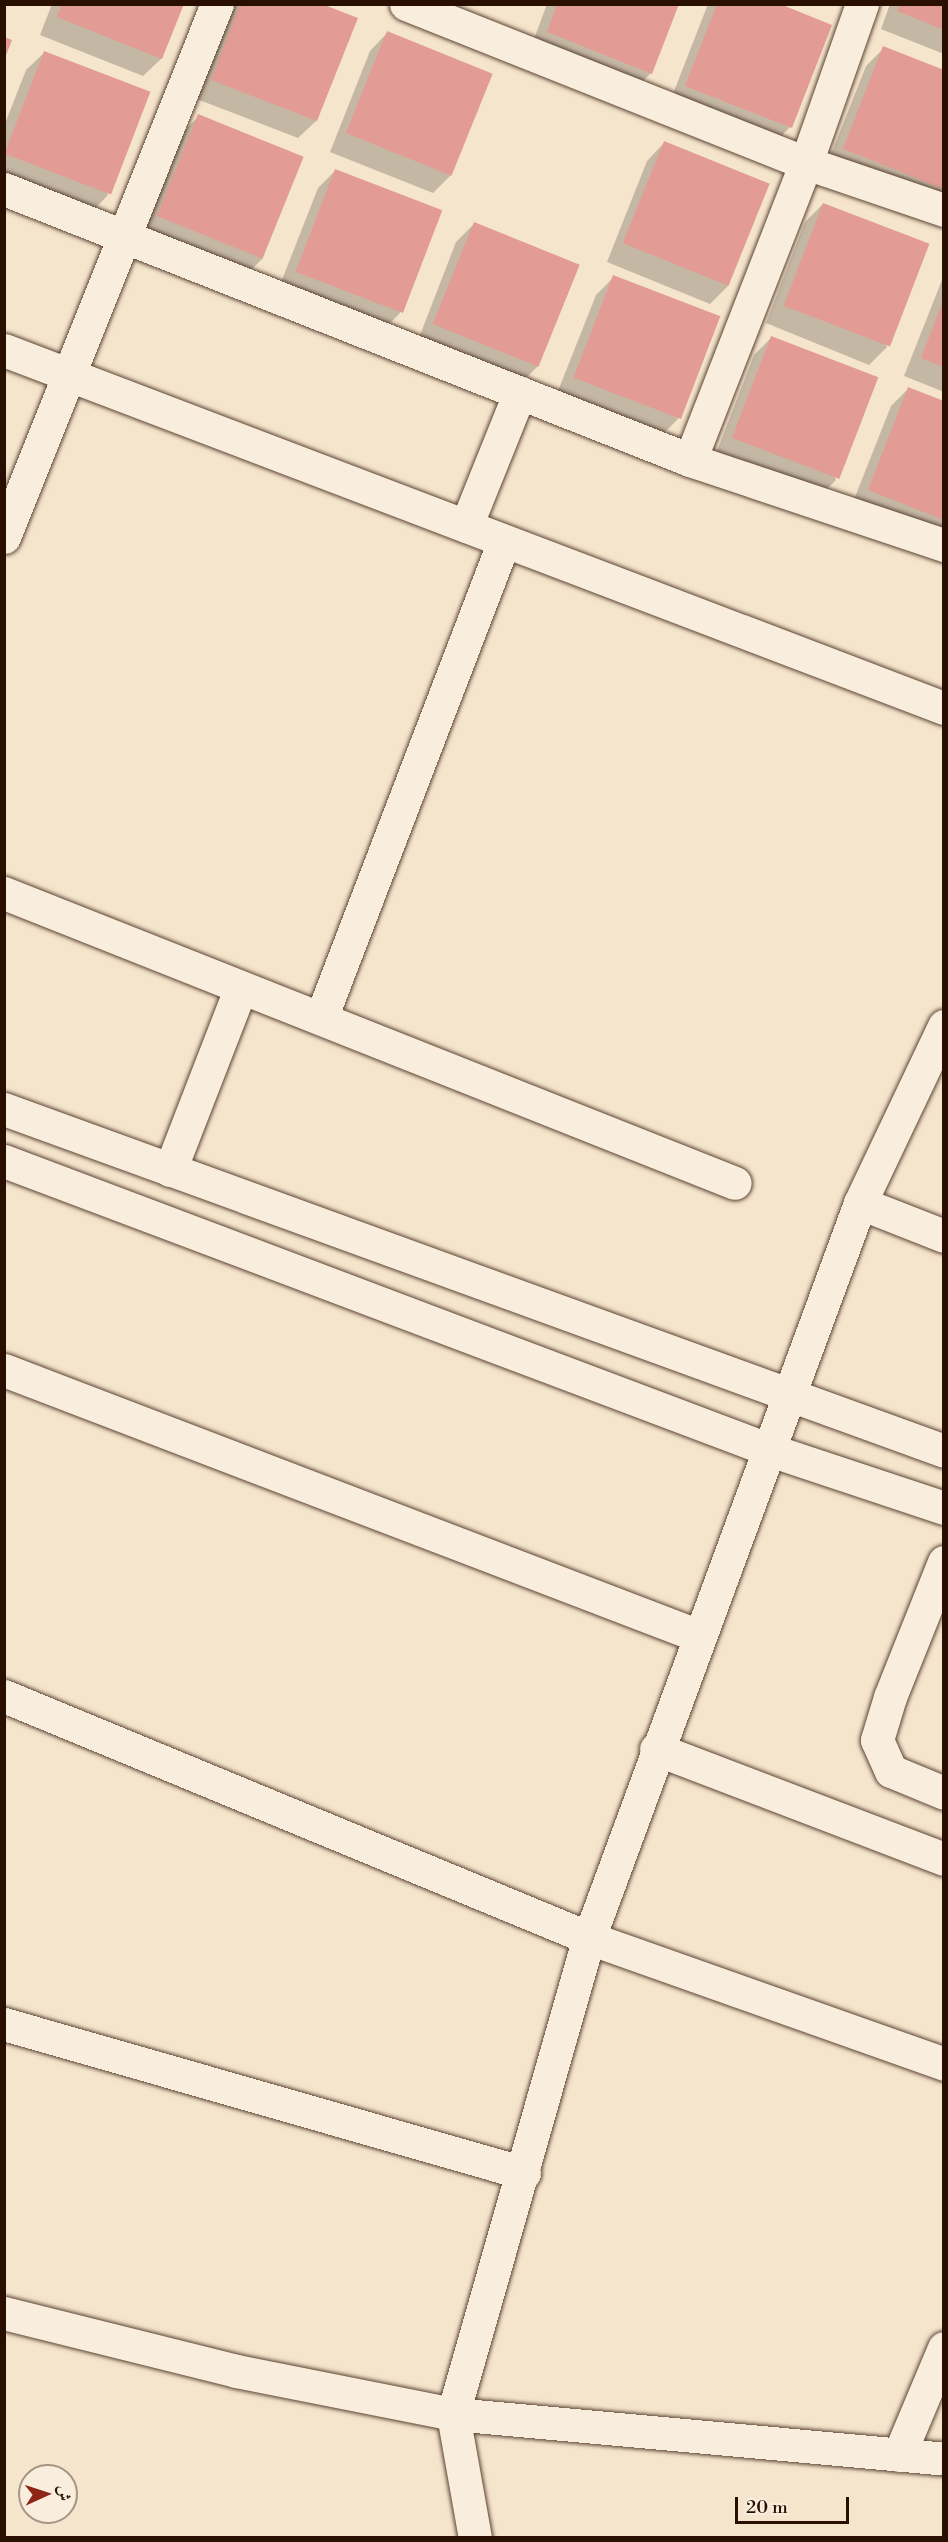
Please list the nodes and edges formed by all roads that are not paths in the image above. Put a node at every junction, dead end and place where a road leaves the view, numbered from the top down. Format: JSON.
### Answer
{"nodes":[{"id":1,"x":217,"y":4,"type":"edge"},
{"id":2,"x":406,"y":4,"type":"edge"},
{"id":3,"x":862,"y":4,"type":"edge"},
{"id":4,"x":806,"y":163,"type":"junction"},
{"id":5,"x":4,"y":189,"type":"edge"},
{"id":6,"x":944,"y":210,"type":"edge"},
{"id":7,"x":126,"y":237,"type":"junction"},
{"id":8,"x":4,"y":350,"type":"edge"},
{"id":9,"x":70,"y":375,"type":"junction"},
{"id":10,"x":520,"y":392,"type":"junction"},
{"id":11,"x":690,"y":460,"type":"junction"},
{"id":12,"x":466,"y":526,"type":"junction"},
{"id":13,"x":4,"y":537,"type":"edge"},
{"id":14,"x":504,"y":541,"type":"junction"},
{"id":15,"x":944,"y":545,"type":"edge"},
{"id":16,"x":944,"y":708,"type":"edge"},
{"id":17,"x":4,"y":893,"type":"edge"},
{"id":18,"x":241,"y":987,"type":"junction"},
{"id":19,"x":321,"y":1018,"type":"junction"},
{"id":20,"x":944,"y":1026,"type":"edge"},
{"id":21,"x":4,"y":1109,"type":"edge"},
{"id":22,"x":4,"y":1161,"type":"edge"},
{"id":23,"x":170,"y":1170,"type":"junction"},
{"id":24,"x":735,"y":1183,"type":"dead end"},
{"id":25,"x":860,"y":1203,"type":"junction"},
{"id":26,"x":944,"y":1236,"type":"edge"},
{"id":27,"x":4,"y":1370,"type":"edge"},
{"id":28,"x":791,"y":1398,"type":"junction"},
{"id":29,"x":770,"y":1450,"type":"junction"},
{"id":30,"x":944,"y":1451,"type":"edge"},
{"id":31,"x":944,"y":1508,"type":"edge"},
{"id":32,"x":944,"y":1562,"type":"edge"},
{"id":33,"x":699,"y":1636,"type":"junction"},
{"id":34,"x":4,"y":1696,"type":"edge"},
{"id":35,"x":656,"y":1749,"type":"junction"},
{"id":36,"x":944,"y":1793,"type":"edge"},
{"id":37,"x":944,"y":1858,"type":"edge"},
{"id":38,"x":589,"y":1938,"type":"junction"},
{"id":39,"x":4,"y":2024,"type":"edge"},
{"id":40,"x":944,"y":2064,"type":"edge"},
{"id":41,"x":524,"y":2173,"type":"junction"},
{"id":42,"x":4,"y":2313,"type":"edge"},
{"id":43,"x":944,"y":2349,"type":"edge"},
{"id":44,"x":453,"y":2414,"type":"junction"},
{"id":45,"x":899,"y":2455,"type":"junction"},
{"id":46,"x":944,"y":2459,"type":"edge"},
{"id":47,"x":475,"y":2538,"type":"edge"}],
"edges":[{"from":1,"to":7,"type":"street"},
{"from":2,"to":4,"type":"street"},
{"from":3,"to":4,"type":"street"},
{"from":4,"to":6,"type":"street"},
{"from":4,"to":11,"type":"street"},
{"from":5,"to":7,"type":"street"},
{"from":7,"to":9,"type":"street"},
{"from":7,"to":10,"type":"street"},
{"from":8,"to":9,"type":"street"},
{"from":9,"to":12,"type":"street"},
{"from":9,"to":13,"type":"street"},
{"from":10,"to":11,"type":"street"},
{"from":10,"to":12,"type":"street"},
{"from":11,"to":15,"type":"street"},
{"from":12,"to":14,"type":"street"},
{"from":14,"to":16,"type":"street"},
{"from":14,"to":19,"type":"street"},
{"from":17,"to":18,"type":"street"},
{"from":18,"to":19,"type":"street"},
{"from":18,"to":23,"type":"street"},
{"from":19,"to":24,"type":"street"},
{"from":20,"to":25,"type":"street"},
{"from":21,"to":23,"type":"street"},
{"from":22,"to":29,"type":"street"},
{"from":23,"to":28,"type":"street"},
{"from":25,"to":26,"type":"street"},
{"from":25,"to":28,"type":"street"},
{"from":27,"to":33,"type":"street"},
{"from":28,"to":29,"type":"street"},
{"from":28,"to":30,"type":"street"},
{"from":29,"to":31,"type":"street"},
{"from":29,"to":33,"type":"street"},
{"from":32,"to":36,"type":"street"},
{"from":33,"to":35,"type":"street"},
{"from":34,"to":38,"type":"street"},
{"from":35,"to":37,"type":"street"},
{"from":35,"to":38,"type":"street"},
{"from":38,"to":40,"type":"street"},
{"from":38,"to":41,"type":"street"},
{"from":39,"to":41,"type":"street"},
{"from":41,"to":44,"type":"street"},
{"from":42,"to":44,"type":"street"},
{"from":43,"to":45,"type":"street"},
{"from":44,"to":45,"type":"street"},
{"from":44,"to":47,"type":"street"},
{"from":45,"to":46,"type":"street"}]}
